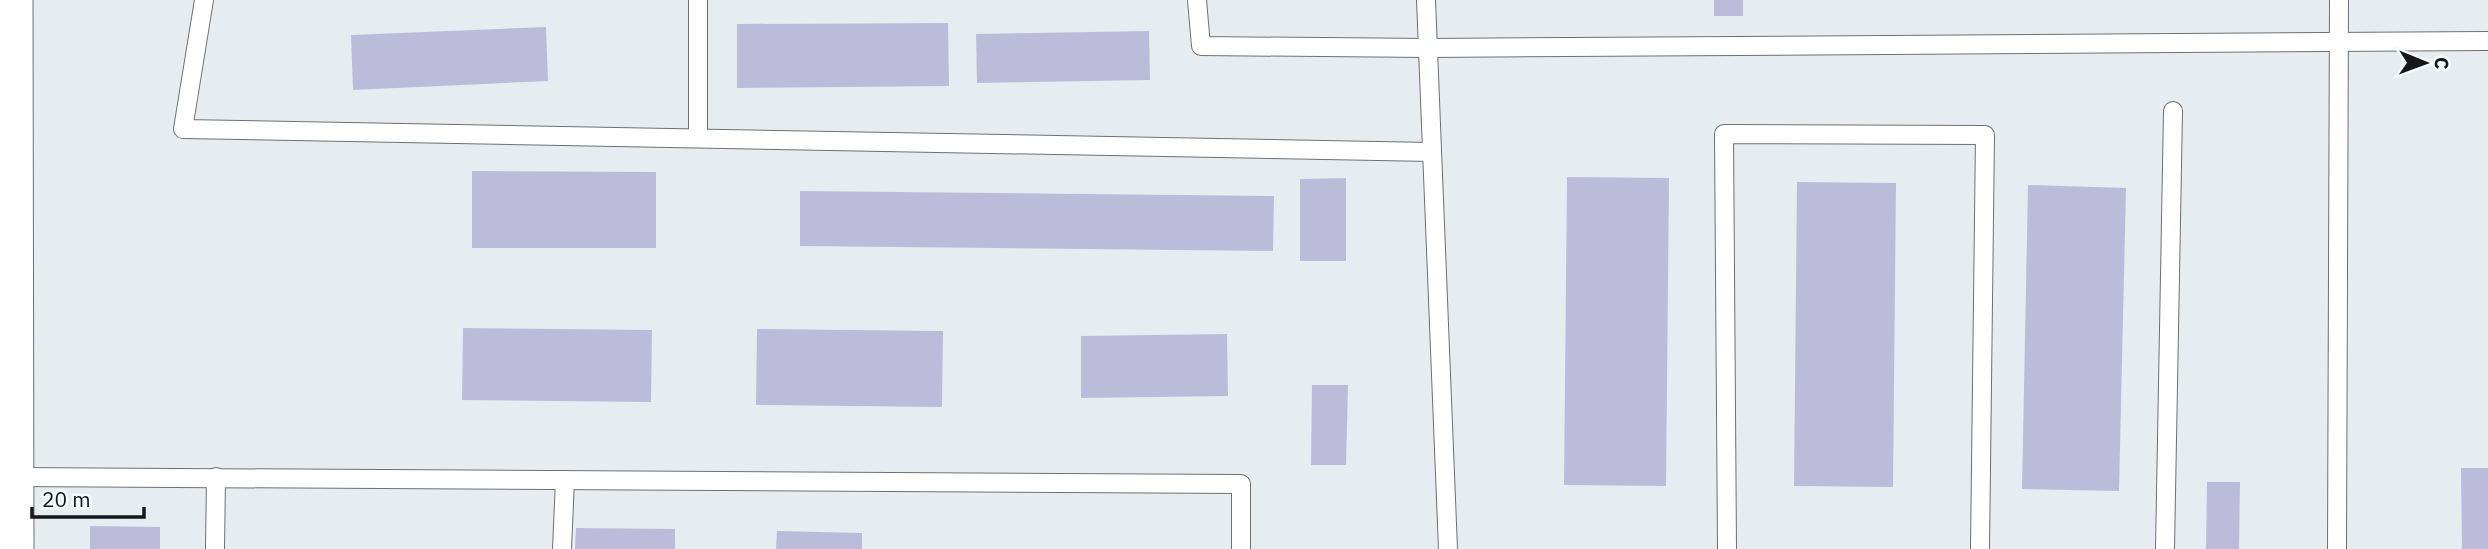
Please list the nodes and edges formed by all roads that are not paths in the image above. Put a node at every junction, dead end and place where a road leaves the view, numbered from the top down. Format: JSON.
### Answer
{"nodes":[{"id":1,"x":14,"y":0,"type":"edge"},
{"id":2,"x":204,"y":0,"type":"edge"},
{"id":3,"x":698,"y":0,"type":"edge"},
{"id":4,"x":1198,"y":0,"type":"edge"},
{"id":5,"x":1426,"y":0,"type":"edge"},
{"id":6,"x":2339,"y":0,"type":"edge"},
{"id":7,"x":2339,"y":40,"type":"junction"},
{"id":8,"x":2488,"y":41,"type":"edge"},
{"id":9,"x":1428,"y":48,"type":"junction"},
{"id":10,"x":2173,"y":111,"type":"dead end"},
{"id":11,"x":698,"y":138,"type":"junction"},
{"id":12,"x":1432,"y":152,"type":"junction"},
{"id":13,"x":14,"y":477,"type":"junction"},
{"id":14,"x":216,"y":477,"type":"junction"},
{"id":15,"x":565,"y":480,"type":"junction"},
{"id":16,"x":15,"y":549,"type":"edge"},
{"id":17,"x":215,"y":549,"type":"edge"},
{"id":18,"x":562,"y":549,"type":"edge"},
{"id":19,"x":1241,"y":549,"type":"edge"},
{"id":20,"x":1448,"y":549,"type":"edge"},
{"id":21,"x":1727,"y":549,"type":"edge"},
{"id":22,"x":1980,"y":549,"type":"edge"},
{"id":23,"x":2165,"y":549,"type":"edge"},
{"id":24,"x":2337,"y":549,"type":"edge"}],
"edges":[{"from":1,"to":13,"type":"street"},
{"from":2,"to":11,"type":"lane"},
{"from":3,"to":11,"type":"lane"},
{"from":4,"to":9,"type":"lane"},
{"from":5,"to":9,"type":"lane"},
{"from":6,"to":7,"type":"lane"},
{"from":7,"to":8,"type":"lane"},
{"from":7,"to":9,"type":"lane"},
{"from":7,"to":24,"type":"lane"},
{"from":9,"to":12,"type":"lane"},
{"from":10,"to":23,"type":"lane"},
{"from":11,"to":12,"type":"lane"},
{"from":12,"to":20,"type":"lane"},
{"from":13,"to":14,"type":"lane"},
{"from":13,"to":16,"type":"street"},
{"from":14,"to":15,"type":"lane"},
{"from":14,"to":17,"type":"lane"},
{"from":15,"to":18,"type":"lane"},
{"from":15,"to":19,"type":"lane"},
{"from":21,"to":22,"type":"lane"}]}
